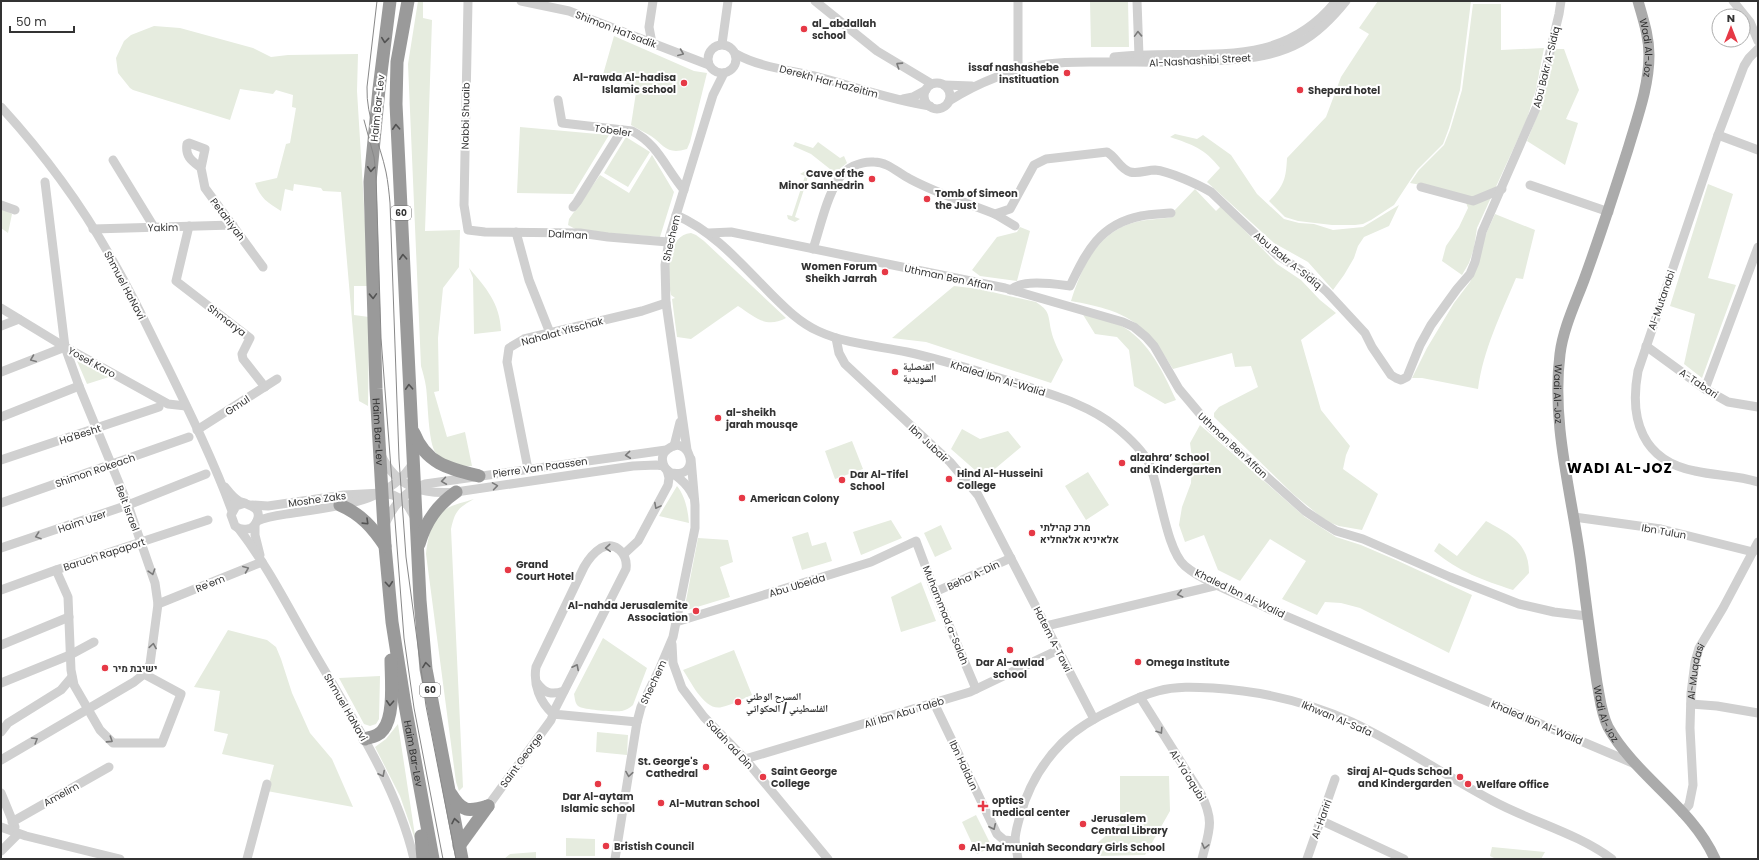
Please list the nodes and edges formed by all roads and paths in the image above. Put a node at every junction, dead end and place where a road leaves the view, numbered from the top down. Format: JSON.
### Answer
{"nodes":[{"id":1,"x":390,"y":1,"type":"edge"},
{"id":2,"x":408,"y":1,"type":"edge"},
{"id":3,"x":468,"y":1,"type":"edge"},
{"id":4,"x":521,"y":1,"type":"edge"},
{"id":5,"x":653,"y":1,"type":"edge"},
{"id":6,"x":728,"y":1,"type":"edge"},
{"id":7,"x":815,"y":1,"type":"edge"},
{"id":8,"x":1018,"y":1,"type":"edge"},
{"id":9,"x":1137,"y":1,"type":"edge"},
{"id":10,"x":1336,"y":1,"type":"edge"},
{"id":11,"x":1346,"y":1,"type":"edge"},
{"id":12,"x":1561,"y":1,"type":"edge"},
{"id":13,"x":1638,"y":1,"type":"edge"},
{"id":14,"x":1733,"y":1,"type":"edge"},
{"id":15,"x":1758,"y":41,"type":"edge"},
{"id":16,"x":652,"y":43,"type":"junction"},
{"id":17,"x":722,"y":44,"type":"junction"},
{"id":18,"x":1758,"y":50,"type":"edge"},
{"id":19,"x":736,"y":54,"type":"junction"},
{"id":20,"x":1139,"y":56,"type":"junction"},
{"id":21,"x":1083,"y":61,"type":"junction"},
{"id":22,"x":1130,"y":62,"type":"junction"},
{"id":23,"x":760,"y":63,"type":"junction"},
{"id":24,"x":735,"y":65,"type":"junction"},
{"id":25,"x":711,"y":67,"type":"junction"},
{"id":26,"x":1018,"y":71,"type":"junction"},
{"id":27,"x":724,"y":73,"type":"junction"},
{"id":28,"x":944,"y":85,"type":"junction"},
{"id":29,"x":979,"y":85,"type":"junction"},
{"id":30,"x":929,"y":87,"type":"junction"},
{"id":31,"x":712,"y":95,"type":"junction"},
{"id":32,"x":558,"y":100,"type":"dead end"},
{"id":33,"x":897,"y":100,"type":"junction"},
{"id":34,"x":949,"y":101,"type":"junction"},
{"id":35,"x":930,"y":106,"type":"junction"},
{"id":36,"x":1,"y":107,"type":"edge"},
{"id":37,"x":622,"y":130,"type":"junction"},
{"id":38,"x":1718,"y":135,"type":"junction"},
{"id":39,"x":1758,"y":150,"type":"edge"},
{"id":40,"x":113,"y":160,"type":"dead end"},
{"id":41,"x":201,"y":168,"type":"dead end"},
{"id":42,"x":45,"y":182,"type":"dead end"},
{"id":43,"x":1530,"y":185,"type":"dead end"},
{"id":44,"x":1421,"y":187,"type":"dead end"},
{"id":45,"x":1502,"y":189,"type":"junction"},
{"id":46,"x":684,"y":190,"type":"junction"},
{"id":47,"x":1,"y":205,"type":"edge"},
{"id":48,"x":573,"y":206,"type":"dead end"},
{"id":49,"x":15,"y":210,"type":"dead end"},
{"id":50,"x":1609,"y":212,"type":"junction"},
{"id":51,"x":1172,"y":213,"type":"dead end"},
{"id":52,"x":995,"y":214,"type":"junction"},
{"id":53,"x":676,"y":215,"type":"junction"},
{"id":54,"x":233,"y":225,"type":"junction"},
{"id":55,"x":189,"y":226,"type":"junction"},
{"id":56,"x":1015,"y":226,"type":"dead end"},
{"id":57,"x":154,"y":227,"type":"junction"},
{"id":58,"x":93,"y":229,"type":"junction"},
{"id":59,"x":468,"y":230,"type":"joint"},
{"id":60,"x":516,"y":232,"type":"junction"},
{"id":61,"x":709,"y":233,"type":"junction"},
{"id":62,"x":668,"y":242,"type":"junction"},
{"id":63,"x":1758,"y":247,"type":"edge"},
{"id":64,"x":813,"y":249,"type":"junction"},
{"id":65,"x":263,"y":267,"type":"dead end"},
{"id":66,"x":1010,"y":290,"type":"junction"},
{"id":67,"x":666,"y":303,"type":"junction"},
{"id":68,"x":1,"y":308,"type":"edge"},
{"id":69,"x":19,"y":319,"type":"junction"},
{"id":70,"x":1,"y":326,"type":"edge"},
{"id":71,"x":550,"y":333,"type":"junction"},
{"id":72,"x":836,"y":338,"type":"junction"},
{"id":73,"x":1646,"y":346,"type":"junction"},
{"id":74,"x":65,"y":347,"type":"junction"},
{"id":75,"x":1,"y":372,"type":"edge"},
{"id":76,"x":277,"y":379,"type":"dead end"},
{"id":77,"x":79,"y":386,"type":"junction"},
{"id":78,"x":264,"y":387,"type":"junction"},
{"id":79,"x":1705,"y":389,"type":"junction"},
{"id":80,"x":186,"y":406,"type":"junction"},
{"id":81,"x":1758,"y":407,"type":"edge"},
{"id":82,"x":160,"y":408,"type":"dead end"},
{"id":83,"x":681,"y":410,"type":"junction"},
{"id":84,"x":1,"y":417,"type":"edge"},
{"id":85,"x":411,"y":426,"type":"junction"},
{"id":86,"x":96,"y":428,"type":"junction"},
{"id":87,"x":197,"y":430,"type":"junction"},
{"id":88,"x":189,"y":437,"type":"dead end"},
{"id":89,"x":670,"y":448,"type":"junction"},
{"id":90,"x":687,"y":450,"type":"junction"},
{"id":91,"x":380,"y":451,"type":"junction"},
{"id":92,"x":691,"y":459,"type":"junction"},
{"id":93,"x":1,"y":460,"type":"edge"},
{"id":94,"x":413,"y":462,"type":"junction"},
{"id":95,"x":110,"y":464,"type":"junction"},
{"id":96,"x":528,"y":469,"type":"junction"},
{"id":97,"x":667,"y":470,"type":"junction"},
{"id":98,"x":206,"y":474,"type":"dead end"},
{"id":99,"x":479,"y":476,"type":"junction"},
{"id":100,"x":400,"y":480,"type":"junction"},
{"id":101,"x":221,"y":482,"type":"junction"},
{"id":102,"x":1758,"y":482,"type":"edge"},
{"id":103,"x":414,"y":488,"type":"junction"},
{"id":104,"x":456,"y":492,"type":"junction"},
{"id":105,"x":382,"y":493,"type":"junction"},
{"id":106,"x":401,"y":499,"type":"junction"},
{"id":107,"x":1,"y":503,"type":"edge"},
{"id":108,"x":249,"y":504,"type":"junction"},
{"id":109,"x":128,"y":505,"type":"junction"},
{"id":110,"x":340,"y":505,"type":"junction"},
{"id":111,"x":695,"y":505,"type":"junction"},
{"id":112,"x":232,"y":511,"type":"junction"},
{"id":113,"x":1574,"y":518,"type":"junction"},
{"id":114,"x":416,"y":519,"type":"junction"},
{"id":115,"x":208,"y":520,"type":"dead end"},
{"id":116,"x":256,"y":523,"type":"junction"},
{"id":117,"x":384,"y":526,"type":"junction"},
{"id":118,"x":239,"y":529,"type":"junction"},
{"id":119,"x":916,"y":541,"type":"joint"},
{"id":120,"x":141,"y":542,"type":"junction"},
{"id":121,"x":1758,"y":543,"type":"edge"},
{"id":122,"x":385,"y":546,"type":"junction"},
{"id":123,"x":1,"y":548,"type":"edge"},
{"id":124,"x":417,"y":551,"type":"junction"},
{"id":125,"x":1753,"y":552,"type":"junction"},
{"id":126,"x":624,"y":554,"type":"junction"},
{"id":127,"x":1011,"y":558,"type":"junction"},
{"id":128,"x":262,"y":562,"type":"junction"},
{"id":129,"x":56,"y":570,"type":"junction"},
{"id":130,"x":1218,"y":585,"type":"junction"},
{"id":131,"x":1,"y":590,"type":"edge"},
{"id":132,"x":935,"y":592,"type":"junction"},
{"id":133,"x":158,"y":604,"type":"junction"},
{"id":134,"x":1587,"y":616,"type":"junction"},
{"id":135,"x":69,"y":618,"type":"junction"},
{"id":136,"x":392,"y":622,"type":"junction"},
{"id":137,"x":676,"y":622,"type":"junction"},
{"id":138,"x":1046,"y":626,"type":"junction"},
{"id":139,"x":673,"y":637,"type":"junction"},
{"id":140,"x":94,"y":642,"type":"dead end"},
{"id":141,"x":1,"y":645,"type":"edge"},
{"id":142,"x":1058,"y":650,"type":"junction"},
{"id":143,"x":70,"y":656,"type":"junction"},
{"id":144,"x":144,"y":674,"type":"junction"},
{"id":145,"x":72,"y":678,"type":"junction"},
{"id":146,"x":536,"y":682,"type":"junction"},
{"id":147,"x":1,"y":683,"type":"edge"},
{"id":148,"x":976,"y":690,"type":"junction"},
{"id":149,"x":564,"y":691,"type":"junction"},
{"id":150,"x":1140,"y":697,"type":"junction"},
{"id":151,"x":934,"y":704,"type":"junction"},
{"id":152,"x":1691,"y":704,"type":"junction"},
{"id":153,"x":88,"y":709,"type":"junction"},
{"id":154,"x":1758,"y":713,"type":"edge"},
{"id":155,"x":553,"y":714,"type":"junction"},
{"id":156,"x":1094,"y":719,"type":"junction"},
{"id":157,"x":637,"y":722,"type":"junction"},
{"id":158,"x":1,"y":732,"type":"edge"},
{"id":159,"x":364,"y":740,"type":"junction"},
{"id":160,"x":745,"y":759,"type":"junction"},
{"id":161,"x":1,"y":760,"type":"edge"},
{"id":162,"x":1636,"y":764,"type":"junction"},
{"id":163,"x":109,"y":767,"type":"dead end"},
{"id":164,"x":417,"y":774,"type":"junction"},
{"id":165,"x":1335,"y":779,"type":"dead end"},
{"id":166,"x":267,"y":784,"type":"dead end"},
{"id":167,"x":449,"y":791,"type":"junction"},
{"id":168,"x":1,"y":793,"type":"edge"},
{"id":169,"x":488,"y":806,"type":"junction"},
{"id":170,"x":1682,"y":813,"type":"junction"},
{"id":171,"x":1320,"y":820,"type":"junction"},
{"id":172,"x":12,"y":822,"type":"junction"},
{"id":173,"x":1,"y":826,"type":"edge"},
{"id":174,"x":18,"y":834,"type":"junction"},
{"id":175,"x":1015,"y":841,"type":"junction"},
{"id":176,"x":459,"y":846,"type":"junction"},
{"id":177,"x":1,"y":851,"type":"edge"},
{"id":178,"x":1608,"y":857,"type":"edge"},
{"id":179,"x":120,"y":859,"type":"edge"},
{"id":180,"x":247,"y":859,"type":"edge"},
{"id":181,"x":414,"y":859,"type":"edge"},
{"id":182,"x":423,"y":859,"type":"edge"},
{"id":183,"x":433,"y":859,"type":"edge"},
{"id":184,"x":462,"y":859,"type":"edge"},
{"id":185,"x":615,"y":859,"type":"edge"},
{"id":186,"x":828,"y":859,"type":"edge"},
{"id":187,"x":1018,"y":859,"type":"edge"},
{"id":188,"x":1202,"y":859,"type":"edge"},
{"id":189,"x":1306,"y":859,"type":"edge"},
{"id":190,"x":1404,"y":859,"type":"edge"},
{"id":191,"x":1715,"y":859,"type":"edge"}],
"edges":[{"from":1,"to":91,"type":"highway","name":"Haim Bar-Lev","one_way":true},
{"from":85,"to":2,"type":"highway","name":"Haim Bar-Lev","number":"60","one_way":true},
{"from":3,"to":59,"type":"street","name":"Nabbi Shuaib"},
{"from":4,"to":16,"type":"street","name":"Shimon HaTsadik"},
{"from":5,"to":16,"type":"street"},
{"from":6,"to":17,"type":"street"},
{"from":30,"to":7,"type":"street","one_way":true},
{"from":8,"to":26,"type":"street"},
{"from":20,"to":9,"type":"street","one_way":true},
{"from":10,"to":20,"type":"street","name":"Al-Nashashibi Street"},
{"from":11,"to":22,"type":"street","name":"Al-Nashashibi Street"},
{"from":12,"to":45,"type":"street","name":"Abu Bakr A-Sidiq"},
{"from":13,"to":50,"type":"main road","name":"Wadi Al-Joz"},
{"from":14,"to":15,"type":"street"},
{"from":16,"to":25,"type":"street","name":"Shimon HaTsadik","one_way":true},
{"from":17,"to":19,"type":"street"},
{"from":17,"to":25,"type":"street"},
{"from":18,"to":38,"type":"street","name":"Al-Mutanabi"},
{"from":19,"to":23,"type":"street","name":"Derekh Har HaZeitim"},
{"from":19,"to":24,"type":"street"},
{"from":20,"to":21,"type":"street","name":"Al-Nashashibi Street"},
{"from":20,"to":22,"type":"street"},
{"from":21,"to":22,"type":"street","name":"Al-Nashashibi Street"},
{"from":21,"to":26,"type":"street","name":"Al-Nashashibi Street"},
{"from":23,"to":24,"type":"street","name":"Derekh Har HaZeitim"},
{"from":23,"to":33,"type":"street","name":"Derekh Har HaZeitim"},
{"from":24,"to":27,"type":"street"},
{"from":25,"to":27,"type":"street"},
{"from":25,"to":31,"type":"street","name":"Shechem"},
{"from":26,"to":29,"type":"street","name":"Al-Nashashibi Street"},
{"from":27,"to":31,"type":"street","name":"Shechem"},
{"from":28,"to":29,"type":"street"},
{"from":28,"to":30,"type":"street"},
{"from":28,"to":34,"type":"street"},
{"from":29,"to":34,"type":"street"},
{"from":30,"to":33,"type":"street","name":"Derekh Har HaZeitim"},
{"from":30,"to":35,"type":"street"},
{"from":31,"to":46,"type":"street","name":"Shechem"},
{"from":32,"to":37,"type":"street","name":"Tobeler"},
{"from":33,"to":35,"type":"street","name":"Derekh Har HaZeitim"},
{"from":34,"to":35,"type":"street"},
{"from":36,"to":58,"type":"street","name":"Shmuel HaNavi"},
{"from":37,"to":46,"type":"street","name":"Tobeler"},
{"from":37,"to":48,"type":"street"},
{"from":38,"to":39,"type":"street"},
{"from":38,"to":73,"type":"street","name":"Al-Mutanabi"},
{"from":40,"to":57,"type":"street"},
{"from":41,"to":54,"type":"street","name":"Petahiyah"},
{"from":42,"to":74,"type":"street","name":"Beit Israel"},
{"from":43,"to":50,"type":"street"},
{"from":44,"to":45,"type":"street"},
{"from":45,"to":52,"type":"street","name":"Abu Bakr A-Sidiq"},
{"from":46,"to":53,"type":"street","name":"Shechem"},
{"from":47,"to":49,"type":"street"},
{"from":50,"to":113,"type":"main road","name":"Wadi Al-Joz"},
{"from":51,"to":66,"type":"street"},
{"from":52,"to":56,"type":"street"},
{"from":52,"to":64,"type":"street"},
{"from":53,"to":61,"type":"street","name":"Khaled Ibn Al-Walid"},
{"from":53,"to":62,"type":"street","name":"Shechem"},
{"from":54,"to":55,"type":"street","name":"Yakim"},
{"from":54,"to":65,"type":"street","name":"Petahiyah"},
{"from":55,"to":57,"type":"street","name":"Yakim"},
{"from":55,"to":78,"type":"street","name":"Shmarya"},
{"from":57,"to":58,"type":"street","name":"Yakim"},
{"from":58,"to":80,"type":"street","name":"Shmuel HaNavi"},
{"from":59,"to":60,"type":"street","name":"Dalman"},
{"from":60,"to":62,"type":"street","name":"Dalman"},
{"from":60,"to":71,"type":"street"},
{"from":61,"to":64,"type":"street","name":"Uthman Ben Affan"},
{"from":61,"to":72,"type":"street","name":"Khaled Ibn Al-Walid"},
{"from":62,"to":67,"type":"street","name":"Shechem"},
{"from":63,"to":79,"type":"street"},
{"from":64,"to":66,"type":"street","name":"Uthman Ben Affan"},
{"from":66,"to":134,"type":"street","name":"Uthman Ben Affan"},
{"from":67,"to":71,"type":"street","name":"Nahalat Yitschak"},
{"from":67,"to":83,"type":"street","name":"Shechem"},
{"from":68,"to":69,"type":"street","name":"Yosef Karo"},
{"from":69,"to":70,"type":"street"},
{"from":69,"to":74,"type":"street","name":"Yosef Karo"},
{"from":71,"to":96,"type":"street","name":"Nahalat Yitschak"},
{"from":72,"to":127,"type":"street","name":"Ibn Jubair"},
{"from":72,"to":130,"type":"street","name":"Khaled Ibn Al-Walid"},
{"from":73,"to":79,"type":"street","name":"A-Tabari"},
{"from":73,"to":102,"type":"street","name":"Al-Mutanabi"},
{"from":74,"to":75,"type":"street","one_way":true},
{"from":74,"to":77,"type":"street","name":"Beit Israel"},
{"from":74,"to":80,"type":"street","name":"Yosef Karo"},
{"from":76,"to":78,"type":"street","name":"Gmul"},
{"from":77,"to":84,"type":"street"},
{"from":77,"to":86,"type":"street","name":"Beit Israel"},
{"from":78,"to":87,"type":"street","name":"Gmul"},
{"from":79,"to":81,"type":"street","name":"A-Tabari"},
{"from":80,"to":87,"type":"street","name":"Shmuel HaNavi"},
{"from":82,"to":86,"type":"street","name":"Ha'Besht"},
{"from":83,"to":89,"type":"street","name":"Shechem"},
{"from":83,"to":90,"type":"street","name":"Shechem"},
{"from":85,"to":94,"type":"highway","name":"Haim Bar-Lev","number":"60"},
{"from":85,"to":99,"type":"highway"},
{"from":86,"to":93,"type":"street","name":"Ha'Besht"},
{"from":86,"to":95,"type":"street","name":"Beit Israel"},
{"from":87,"to":101,"type":"street","name":"Shmuel HaNavi"},
{"from":88,"to":95,"type":"street","name":"Shimon Rokeach"},
{"from":89,"to":90,"type":"street"},
{"from":89,"to":96,"type":"street","name":"Pierre Van Paassen","one_way":true},
{"from":89,"to":97,"type":"street"},
{"from":90,"to":92,"type":"street"},
{"from":91,"to":100,"type":"street","name":"Pierre Van Paassen"},
{"from":91,"to":105,"type":"highway","name":"Haim Bar-Lev"},
{"from":92,"to":97,"type":"street"},
{"from":92,"to":111,"type":"street","name":"Shechem"},
{"from":94,"to":100,"type":"street","name":"Moshe Zaks"},
{"from":94,"to":103,"type":"highway","name":"Haim Bar-Lev","number":"60"},
{"from":95,"to":107,"type":"street","name":"Shimon Rokeach"},
{"from":95,"to":109,"type":"street","name":"Beit Israel"},
{"from":96,"to":99,"type":"street","name":"Pierre Van Paassen"},
{"from":104,"to":97,"type":"street","name":"Pierre Van Paassen","one_way":true},
{"from":97,"to":111,"type":"street","name":"Shechem"},
{"from":97,"to":126,"type":"street","one_way":true},
{"from":98,"to":109,"type":"street","name":"Haim Uzer"},
{"from":99,"to":103,"type":"street","name":"Pierre Van Paassen","one_way":true},
{"from":100,"to":103,"type":"street","name":"Pierre Van Paassen"},
{"from":100,"to":105,"type":"street","name":"Moshe Zaks"},
{"from":101,"to":108,"type":"street","name":"Shmuel HaNavi"},
{"from":101,"to":112,"type":"street","name":"Shmuel HaNavi"},
{"from":103,"to":104,"type":"street","name":"Pierre Van Paassen"},
{"from":103,"to":106,"type":"street"},
{"from":103,"to":114,"type":"highway","name":"Haim Bar-Lev","number":"60"},
{"from":104,"to":124,"type":"highway"},
{"from":105,"to":106,"type":"street","name":"Moshe Zaks"},
{"from":105,"to":108,"type":"street","name":"Moshe Zaks"},
{"from":105,"to":110,"type":"street","name":"Moshe Zaks"},
{"from":105,"to":117,"type":"highway","name":"Haim Bar-Lev"},
{"from":106,"to":114,"type":"street"},
{"from":106,"to":117,"type":"street"},
{"from":108,"to":112,"type":"street"},
{"from":108,"to":116,"type":"street"},
{"from":109,"to":120,"type":"street","name":"Beit Israel"},
{"from":109,"to":123,"type":"street","name":"Haim Uzer","one_way":true},
{"from":110,"to":116,"type":"street","name":"Moshe Zaks"},
{"from":110,"to":122,"type":"highway","one_way":true},
{"from":111,"to":137,"type":"street","name":"Shechem"},
{"from":112,"to":118,"type":"street"},
{"from":113,"to":125,"type":"street","name":"Ibn Tulun"},
{"from":113,"to":134,"type":"main road","name":"Wadi Al-Joz"},
{"from":114,"to":124,"type":"highway","name":"Haim Bar-Lev","number":"60"},
{"from":115,"to":120,"type":"street","name":"Baruch Rapaport"},
{"from":116,"to":118,"type":"street"},
{"from":116,"to":128,"type":"street","name":"Shmuel HaNavi"},
{"from":117,"to":122,"type":"highway","name":"Haim Bar-Lev"},
{"from":118,"to":128,"type":"street","name":"Shmuel HaNavi"},
{"from":119,"to":132,"type":"street","name":"Muhammad a-Salah"},
{"from":119,"to":137,"type":"street","name":"Abu Ubeida"},
{"from":120,"to":129,"type":"street","name":"Baruch Rapaport"},
{"from":120,"to":133,"type":"street","name":"Beit Israel","one_way":true},
{"from":121,"to":125,"type":"street","name":"Al-Muqdasi"},
{"from":122,"to":136,"type":"highway","name":"Haim Bar-Lev","one_way":true},
{"from":167,"to":124,"type":"highway","name":"Haim Bar-Lev","number":"60","one_way":true},
{"from":125,"to":152,"type":"street","name":"Al-Muqdasi"},
{"from":126,"to":146,"type":"street","one_way":true},
{"from":149,"to":126,"type":"street","name":"Saint George","one_way":true},
{"from":127,"to":132,"type":"street","name":"Beha A-Din"},
{"from":127,"to":138,"type":"street","name":"Hatem A-Tawi"},
{"from":133,"to":128,"type":"street","name":"Re'em","one_way":true},
{"from":128,"to":159,"type":"street","name":"Shmuel HaNavi"},
{"from":129,"to":131,"type":"street","name":"Baruch Rapaport"},
{"from":129,"to":135,"type":"street"},
{"from":130,"to":138,"type":"street","one_way":true},
{"from":130,"to":162,"type":"street","name":"Khaled Ibn Al-Walid"},
{"from":132,"to":148,"type":"street","name":"Muhammad a-Salah"},
{"from":144,"to":133,"type":"street","name":"Beit Israel","one_way":true},
{"from":134,"to":162,"type":"main road","name":"Wadi Al-Joz"},
{"from":135,"to":141,"type":"street"},
{"from":135,"to":143,"type":"street"},
{"from":136,"to":159,"type":"highway","one_way":true},
{"from":136,"to":164,"type":"highway","name":"Haim Bar-Lev"},
{"from":137,"to":139,"type":"street","name":"Shechem"},
{"from":138,"to":142,"type":"street","name":"Hatem A-Tawi"},
{"from":139,"to":157,"type":"street","name":"Shechem"},
{"from":139,"to":160,"type":"street","name":"Salah ad Din"},
{"from":140,"to":143,"type":"street"},
{"from":142,"to":148,"type":"street","name":"Ali Ibn Abu Taleb"},
{"from":142,"to":156,"type":"street","name":"Hatem A-Tawi"},
{"from":143,"to":145,"type":"street"},
{"from":143,"to":147,"type":"street"},
{"from":144,"to":153,"type":"street"},
{"from":153,"to":144,"type":"street","one_way":true},
{"from":145,"to":153,"type":"street"},
{"from":145,"to":158,"type":"street"},
{"from":146,"to":149,"type":"street"},
{"from":146,"to":155,"type":"street"},
{"from":148,"to":151,"type":"street","name":"Ali Ibn Abu Taleb"},
{"from":149,"to":155,"type":"street","name":"Saint George"},
{"from":150,"to":156,"type":"street","name":"Ikhwan Al-Safa"},
{"from":150,"to":178,"type":"street","name":"Ikhwan Al-Safa"},
{"from":150,"to":188,"type":"street","name":"Al-Ya'aqubi","one_way":true},
{"from":151,"to":160,"type":"street","name":"Ali Ibn Abu Taleb"},
{"from":151,"to":175,"type":"street","name":"Ibn Haldun","one_way":true},
{"from":152,"to":154,"type":"street"},
{"from":152,"to":170,"type":"street","name":"Al-Muqdasi"},
{"from":161,"to":153,"type":"street","one_way":true},
{"from":155,"to":157,"type":"street"},
{"from":155,"to":169,"type":"street","name":"Saint George"},
{"from":156,"to":175,"type":"street","name":"Ikhwan Al-Safa"},
{"from":157,"to":185,"type":"street","name":"Shechem","one_way":true},
{"from":159,"to":181,"type":"street","name":"Shmuel HaNavi","one_way":true},
{"from":160,"to":186,"type":"street","name":"Salah ad Din"},
{"from":162,"to":170,"type":"main road"},
{"from":163,"to":172,"type":"street","name":"Amelim"},
{"from":164,"to":182,"type":"highway"},
{"from":164,"to":183,"type":"highway","name":"Haim Bar-Lev"},
{"from":165,"to":171,"type":"street","name":"Al-Hariri"},
{"from":166,"to":180,"type":"street"},
{"from":167,"to":169,"type":"highway"},
{"from":176,"to":167,"type":"highway","name":"Haim Bar-Lev","number":"60","one_way":true},
{"from":168,"to":172,"type":"street"},
{"from":169,"to":176,"type":"highway"},
{"from":170,"to":191,"type":"main road"},
{"from":171,"to":189,"type":"street","name":"Al-Hariri"},
{"from":171,"to":190,"type":"street"},
{"from":172,"to":174,"type":"street"},
{"from":173,"to":174,"type":"street"},
{"from":174,"to":177,"type":"street"},
{"from":174,"to":179,"type":"street"},
{"from":175,"to":187,"type":"street"},
{"from":176,"to":184,"type":"highway","name":"Haim Bar-Lev","number":"60"}]}
